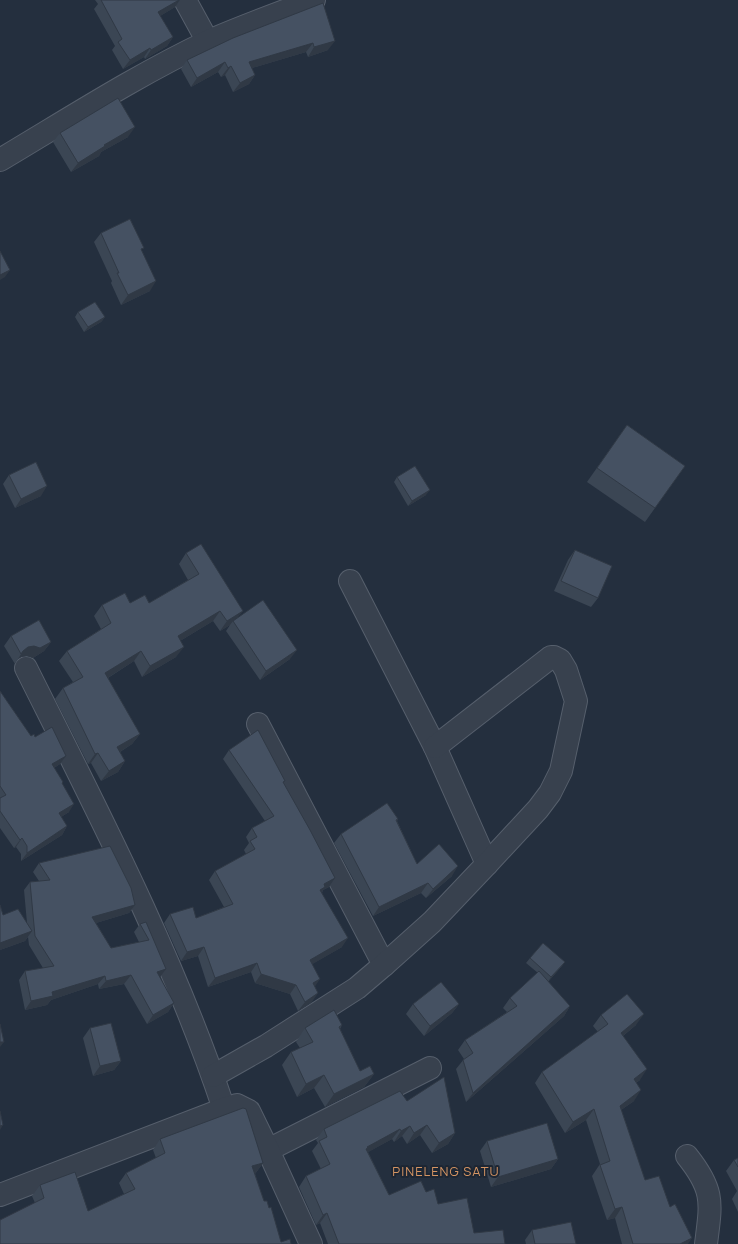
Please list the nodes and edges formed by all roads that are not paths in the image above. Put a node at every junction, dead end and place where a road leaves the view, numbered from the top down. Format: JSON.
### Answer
{"nodes":[{"id":1,"x":185,"y":0,"type":"edge"},
{"id":2,"x":314,"y":0,"type":"edge"},
{"id":3,"x":208,"y":42,"type":"junction"},
{"id":4,"x":0,"y":160,"type":"edge"},
{"id":5,"x":350,"y":581,"type":"dead end"},
{"id":6,"x":26,"y":668,"type":"dead end"},
{"id":7,"x":258,"y":724,"type":"dead end"},
{"id":8,"x":435,"y":747,"type":"junction"},
{"id":9,"x":488,"y":864,"type":"junction"},
{"id":10,"x":384,"y":965,"type":"junction"},
{"id":11,"x":430,"y":1068,"type":"dead end"},
{"id":12,"x":213,"y":1076,"type":"junction"},
{"id":13,"x":224,"y":1109,"type":"junction"},
{"id":14,"x":268,"y":1150,"type":"junction"},
{"id":15,"x":687,"y":1156,"type":"dead end"},
{"id":16,"x":0,"y":1195,"type":"edge"},
{"id":17,"x":311,"y":1244,"type":"edge"},
{"id":18,"x":706,"y":1244,"type":"edge"}],
"edges":[{"from":1,"to":3,"type":"street"},
{"from":2,"to":3,"type":"street"},
{"from":3,"to":4,"type":"street"},
{"from":5,"to":8,"type":"street"},
{"from":6,"to":12,"type":"street"},
{"from":7,"to":10,"type":"street"},
{"from":8,"to":9,"type":"street"},
{"from":8,"to":9,"type":"street"},
{"from":9,"to":10,"type":"street"},
{"from":10,"to":12,"type":"street"},
{"from":11,"to":14,"type":"street"},
{"from":12,"to":13,"type":"street"},
{"from":13,"to":14,"type":"street"},
{"from":13,"to":16,"type":"street"},
{"from":14,"to":17,"type":"street"},
{"from":15,"to":18,"type":"street"}]}
